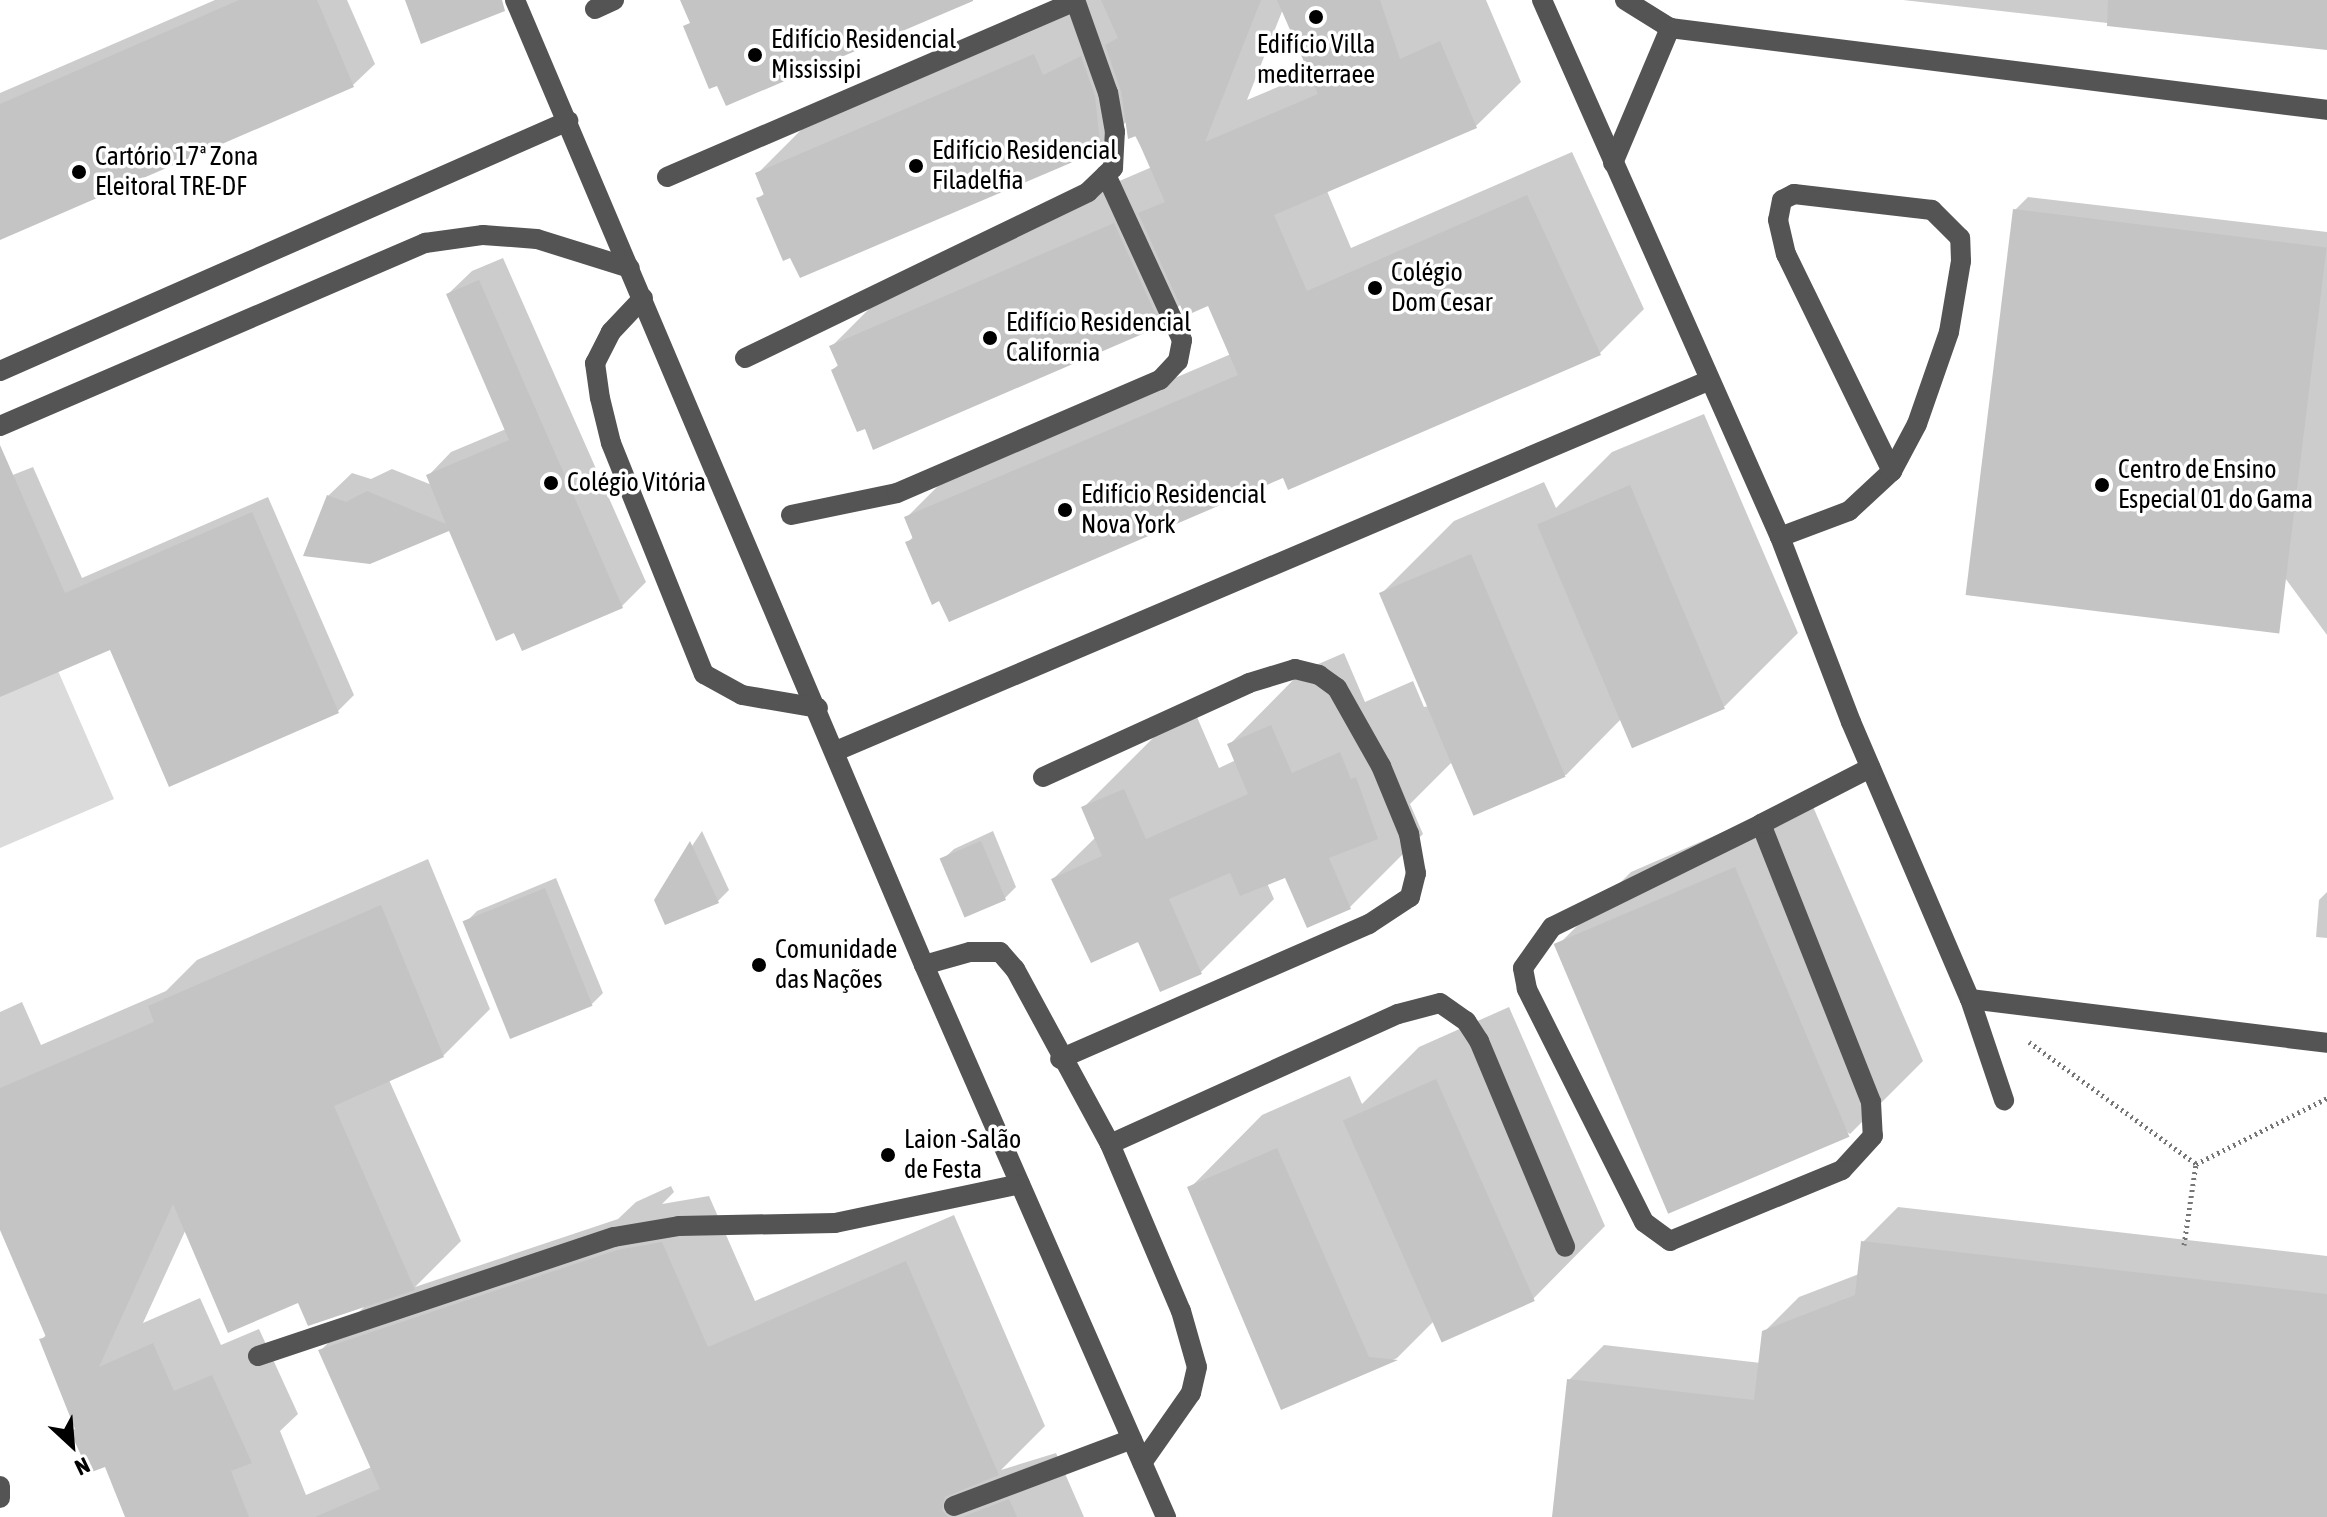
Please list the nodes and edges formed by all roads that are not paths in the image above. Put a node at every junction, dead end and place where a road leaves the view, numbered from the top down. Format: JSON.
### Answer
{"nodes":[{"id":1,"x":515,"y":0,"type":"edge"},
{"id":2,"x":1075,"y":0,"type":"edge"},
{"id":3,"x":1542,"y":0,"type":"edge"},
{"id":4,"x":1625,"y":0,"type":"edge"},
{"id":5,"x":1670,"y":28,"type":"junction"},
{"id":6,"x":2327,"y":110,"type":"edge"},
{"id":7,"x":568,"y":121,"type":"junction"},
{"id":8,"x":1613,"y":163,"type":"junction"},
{"id":9,"x":1106,"y":175,"type":"junction"},
{"id":10,"x":667,"y":177,"type":"dead end"},
{"id":11,"x":630,"y":268,"type":"junction"},
{"id":12,"x":643,"y":298,"type":"junction"},
{"id":13,"x":745,"y":358,"type":"dead end"},
{"id":14,"x":0,"y":371,"type":"edge"},
{"id":15,"x":1710,"y":380,"type":"junction"},
{"id":16,"x":0,"y":426,"type":"edge"},
{"id":17,"x":1892,"y":471,"type":"junction"},
{"id":18,"x":791,"y":515,"type":"dead end"},
{"id":19,"x":1780,"y":537,"type":"junction"},
{"id":20,"x":818,"y":708,"type":"junction"},
{"id":21,"x":836,"y":751,"type":"junction"},
{"id":22,"x":1870,"y":768,"type":"junction"},
{"id":23,"x":1043,"y":777,"type":"dead end"},
{"id":24,"x":1761,"y":824,"type":"junction"},
{"id":25,"x":924,"y":965,"type":"junction"},
{"id":26,"x":1970,"y":999,"type":"junction"},
{"id":27,"x":2327,"y":1043,"type":"edge"},
{"id":28,"x":1060,"y":1059,"type":"junction"},
{"id":29,"x":2004,"y":1100,"type":"dead end"},
{"id":30,"x":1110,"y":1144,"type":"junction"},
{"id":31,"x":1020,"y":1184,"type":"junction"},
{"id":32,"x":1565,"y":1247,"type":"dead end"},
{"id":33,"x":258,"y":1356,"type":"dead end"},
{"id":34,"x":1132,"y":1439,"type":"junction"},
{"id":35,"x":1142,"y":1463,"type":"junction"},
{"id":36,"x":0,"y":1486,"type":"edge"},
{"id":37,"x":0,"y":1498,"type":"edge"},
{"id":38,"x":954,"y":1506,"type":"dead end"},
{"id":39,"x":1166,"y":1517,"type":"edge"}],
"edges":[{"from":1,"to":7,"type":"street"},
{"from":2,"to":9,"type":"street"},
{"from":2,"to":10,"type":"street"},
{"from":3,"to":8,"type":"street"},
{"from":4,"to":5,"type":"street"},
{"from":5,"to":6,"type":"street"},
{"from":5,"to":8,"type":"street"},
{"from":7,"to":11,"type":"street"},
{"from":7,"to":14,"type":"street"},
{"from":8,"to":15,"type":"street"},
{"from":9,"to":13,"type":"street"},
{"from":9,"to":18,"type":"street"},
{"from":11,"to":12,"type":"street"},
{"from":11,"to":16,"type":"street"},
{"from":12,"to":20,"type":"street"},
{"from":12,"to":20,"type":"street"},
{"from":15,"to":19,"type":"street"},
{"from":15,"to":21,"type":"street"},
{"from":17,"to":17,"type":"street"},
{"from":17,"to":19,"type":"street"},
{"from":19,"to":22,"type":"street"},
{"from":20,"to":21,"type":"street"},
{"from":21,"to":25,"type":"street"},
{"from":22,"to":24,"type":"street"},
{"from":22,"to":26,"type":"street"},
{"from":23,"to":28,"type":"street"},
{"from":24,"to":24,"type":"street"},
{"from":25,"to":28,"type":"street"},
{"from":25,"to":31,"type":"street"},
{"from":26,"to":27,"type":"street"},
{"from":26,"to":29,"type":"street"},
{"from":28,"to":30,"type":"street"},
{"from":30,"to":32,"type":"street"},
{"from":30,"to":35,"type":"street"},
{"from":31,"to":33,"type":"street"},
{"from":31,"to":34,"type":"street"},
{"from":34,"to":35,"type":"street"},
{"from":34,"to":38,"type":"street"},
{"from":35,"to":39,"type":"street"},
{"from":36,"to":37,"type":"street"}]}
